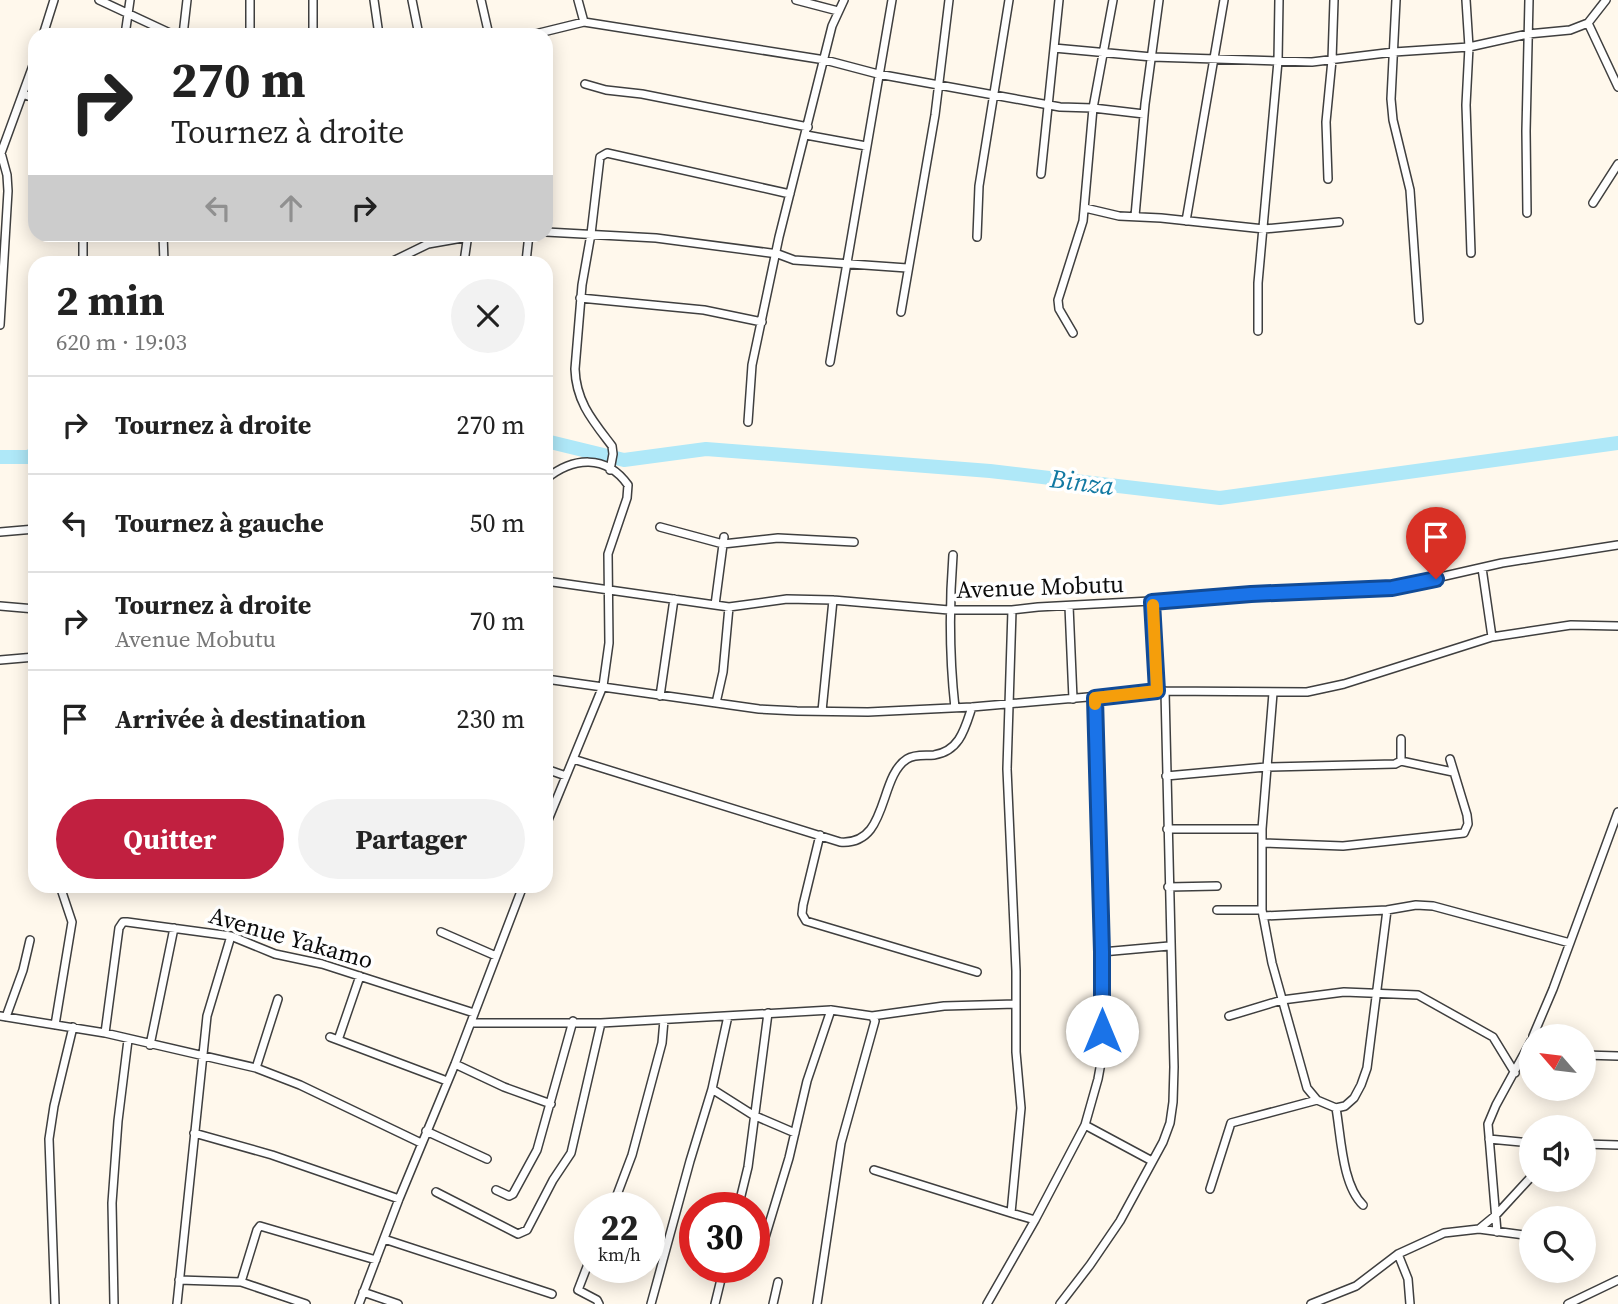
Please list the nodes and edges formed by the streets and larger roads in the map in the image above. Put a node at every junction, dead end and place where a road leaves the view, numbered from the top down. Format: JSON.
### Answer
{"nodes":[{"id":1,"x":54,"y":0,"type":"edge"},
{"id":2,"x":99,"y":0,"type":"edge"},
{"id":3,"x":130,"y":0,"type":"edge"},
{"id":4,"x":187,"y":0,"type":"edge"},
{"id":5,"x":250,"y":0,"type":"edge"},
{"id":6,"x":313,"y":0,"type":"edge"},
{"id":7,"x":374,"y":0,"type":"edge"},
{"id":8,"x":412,"y":0,"type":"edge"},
{"id":9,"x":481,"y":0,"type":"edge"},
{"id":10,"x":578,"y":0,"type":"edge"},
{"id":11,"x":796,"y":0,"type":"edge"},
{"id":12,"x":844,"y":0,"type":"edge"},
{"id":13,"x":892,"y":0,"type":"edge"},
{"id":14,"x":949,"y":0,"type":"edge"},
{"id":15,"x":1009,"y":0,"type":"edge"},
{"id":16,"x":1059,"y":0,"type":"edge"},
{"id":17,"x":1112,"y":0,"type":"edge"},
{"id":18,"x":1159,"y":0,"type":"edge"},
{"id":19,"x":1224,"y":0,"type":"edge"},
{"id":20,"x":1279,"y":0,"type":"edge"},
{"id":21,"x":1334,"y":0,"type":"edge"},
{"id":22,"x":1396,"y":0,"type":"edge"},
{"id":23,"x":1466,"y":0,"type":"edge"},
{"id":24,"x":1529,"y":0,"type":"edge"},
{"id":25,"x":1606,"y":0,"type":"edge"},
{"id":26,"x":838,"y":10,"type":"junction"},
{"id":27,"x":129,"y":15,"type":"junction"},
{"id":28,"x":584,"y":22,"type":"junction"},
{"id":29,"x":1588,"y":23,"type":"junction"},
{"id":30,"x":45,"y":28,"type":"edge"},
{"id":31,"x":126,"y":28,"type":"edge"},
{"id":32,"x":158,"y":28,"type":"edge"},
{"id":33,"x":184,"y":28,"type":"edge"},
{"id":34,"x":250,"y":28,"type":"edge"},
{"id":35,"x":313,"y":28,"type":"edge"},
{"id":36,"x":378,"y":28,"type":"edge"},
{"id":37,"x":418,"y":28,"type":"edge"},
{"id":38,"x":487,"y":28,"type":"edge"},
{"id":39,"x":553,"y":30,"type":"edge"},
{"id":40,"x":1528,"y":34,"type":"junction"},
{"id":41,"x":1469,"y":47,"type":"junction"},
{"id":42,"x":1054,"y":48,"type":"junction"},
{"id":43,"x":1394,"y":52,"type":"junction"},
{"id":44,"x":1104,"y":53,"type":"junction"},
{"id":45,"x":1152,"y":57,"type":"junction"},
{"id":46,"x":1214,"y":59,"type":"junction"},
{"id":47,"x":825,"y":60,"type":"junction"},
{"id":48,"x":1332,"y":60,"type":"junction"},
{"id":49,"x":1278,"y":61,"type":"junction"},
{"id":50,"x":878,"y":74,"type":"junction"},
{"id":51,"x":28,"y":82,"type":"edge"},
{"id":52,"x":585,"y":84,"type":"dead end"},
{"id":53,"x":939,"y":85,"type":"junction"},
{"id":54,"x":1618,"y":87,"type":"edge"},
{"id":55,"x":24,"y":94,"type":"junction"},
{"id":56,"x":995,"y":95,"type":"junction"},
{"id":57,"x":28,"y":96,"type":"edge"},
{"id":58,"x":1048,"y":104,"type":"junction"},
{"id":59,"x":1093,"y":108,"type":"junction"},
{"id":60,"x":1144,"y":114,"type":"junction"},
{"id":61,"x":807,"y":131,"type":"junction"},
{"id":62,"x":866,"y":146,"type":"junction"},
{"id":63,"x":1618,"y":164,"type":"edge"},
{"id":64,"x":1041,"y":174,"type":"dead end"},
{"id":65,"x":1328,"y":179,"type":"dead end"},
{"id":66,"x":790,"y":194,"type":"junction"},
{"id":67,"x":1593,"y":203,"type":"dead end"},
{"id":68,"x":1085,"y":208,"type":"junction"},
{"id":69,"x":1527,"y":213,"type":"dead end"},
{"id":70,"x":1135,"y":216,"type":"junction"},
{"id":71,"x":1186,"y":221,"type":"junction"},
{"id":72,"x":1339,"y":222,"type":"dead end"},
{"id":73,"x":1264,"y":229,"type":"junction"},
{"id":74,"x":553,"y":232,"type":"edge"},
{"id":75,"x":591,"y":234,"type":"junction"},
{"id":76,"x":977,"y":237,"type":"dead end"},
{"id":77,"x":437,"y":242,"type":"edge"},
{"id":78,"x":1471,"y":253,"type":"dead end"},
{"id":79,"x":778,"y":254,"type":"junction"},
{"id":80,"x":403,"y":256,"type":"edge"},
{"id":81,"x":848,"y":263,"type":"junction"},
{"id":82,"x":907,"y":268,"type":"junction"},
{"id":83,"x":580,"y":298,"type":"junction"},
{"id":84,"x":901,"y":312,"type":"dead end"},
{"id":85,"x":1419,"y":320,"type":"dead end"},
{"id":86,"x":762,"y":321,"type":"junction"},
{"id":87,"x":1,"y":325,"type":"edge"},
{"id":88,"x":1258,"y":331,"type":"dead end"},
{"id":89,"x":1073,"y":333,"type":"dead end"},
{"id":90,"x":830,"y":362,"type":"dead end"},
{"id":91,"x":748,"y":422,"type":"dead end"},
{"id":92,"x":610,"y":467,"type":"junction"},
{"id":93,"x":553,"y":474,"type":"edge"},
{"id":94,"x":660,"y":527,"type":"dead end"},
{"id":95,"x":28,"y":530,"type":"edge"},
{"id":96,"x":0,"y":532,"type":"edge"},
{"id":97,"x":724,"y":541,"type":"junction"},
{"id":98,"x":854,"y":542,"type":"dead end"},
{"id":99,"x":1618,"y":545,"type":"edge"},
{"id":100,"x":953,"y":555,"type":"dead end"},
{"id":101,"x":1482,"y":568,"type":"junction"},
{"id":102,"x":553,"y":583,"type":"edge"},
{"id":103,"x":608,"y":589,"type":"junction"},
{"id":104,"x":674,"y":599,"type":"junction"},
{"id":105,"x":832,"y":600,"type":"junction"},
{"id":106,"x":1152,"y":602,"type":"junction"},
{"id":107,"x":715,"y":605,"type":"junction"},
{"id":108,"x":0,"y":606,"type":"edge"},
{"id":109,"x":1069,"y":606,"type":"junction"},
{"id":110,"x":729,"y":607,"type":"junction"},
{"id":111,"x":28,"y":608,"type":"edge"},
{"id":112,"x":1012,"y":610,"type":"junction"},
{"id":113,"x":949,"y":611,"type":"junction"},
{"id":114,"x":1618,"y":626,"type":"edge"},
{"id":115,"x":1492,"y":637,"type":"junction"},
{"id":116,"x":28,"y":658,"type":"edge"},
{"id":117,"x":0,"y":660,"type":"edge"},
{"id":118,"x":553,"y":680,"type":"edge"},
{"id":119,"x":603,"y":686,"type":"junction"},
{"id":120,"x":1161,"y":691,"type":"junction"},
{"id":121,"x":1273,"y":692,"type":"junction"},
{"id":122,"x":660,"y":696,"type":"junction"},
{"id":123,"x":1095,"y":698,"type":"junction"},
{"id":124,"x":1073,"y":699,"type":"junction"},
{"id":125,"x":716,"y":703,"type":"junction"},
{"id":126,"x":1009,"y":704,"type":"junction"},
{"id":127,"x":972,"y":707,"type":"junction"},
{"id":128,"x":955,"y":708,"type":"junction"},
{"id":129,"x":822,"y":711,"type":"junction"},
{"id":130,"x":1401,"y":739,"type":"dead end"},
{"id":131,"x":573,"y":759,"type":"junction"},
{"id":132,"x":1450,"y":759,"type":"dead end"},
{"id":133,"x":1401,"y":761,"type":"junction"},
{"id":134,"x":1266,"y":767,"type":"junction"},
{"id":135,"x":553,"y":771,"type":"edge"},
{"id":136,"x":1453,"y":772,"type":"junction"},
{"id":137,"x":566,"y":776,"type":"junction"},
{"id":138,"x":1166,"y":776,"type":"junction"},
{"id":139,"x":553,"y":808,"type":"edge"},
{"id":140,"x":1618,"y":812,"type":"edge"},
{"id":141,"x":1167,"y":829,"type":"junction"},
{"id":142,"x":1262,"y":829,"type":"junction"},
{"id":143,"x":820,"y":835,"type":"junction"},
{"id":144,"x":1262,"y":843,"type":"junction"},
{"id":145,"x":1217,"y":886,"type":"dead end"},
{"id":146,"x":1168,"y":887,"type":"junction"},
{"id":147,"x":62,"y":893,"type":"edge"},
{"id":148,"x":520,"y":893,"type":"edge"},
{"id":149,"x":1387,"y":910,"type":"junction"},
{"id":150,"x":1217,"y":911,"type":"dead end"},
{"id":151,"x":1263,"y":913,"type":"junction"},
{"id":152,"x":174,"y":928,"type":"junction"},
{"id":153,"x":441,"y":932,"type":"dead end"},
{"id":154,"x":231,"y":936,"type":"junction"},
{"id":155,"x":30,"y":940,"type":"dead end"},
{"id":156,"x":1570,"y":943,"type":"junction"},
{"id":157,"x":1169,"y":946,"type":"junction"},
{"id":158,"x":1102,"y":952,"type":"junction"},
{"id":159,"x":496,"y":956,"type":"junction"},
{"id":160,"x":977,"y":972,"type":"dead end"},
{"id":161,"x":359,"y":976,"type":"junction"},
{"id":162,"x":1378,"y":992,"type":"junction"},
{"id":163,"x":278,"y":999,"type":"dead end"},
{"id":164,"x":1282,"y":1000,"type":"junction"},
{"id":165,"x":1016,"y":1004,"type":"junction"},
{"id":166,"x":831,"y":1010,"type":"junction"},
{"id":167,"x":474,"y":1013,"type":"junction"},
{"id":168,"x":768,"y":1013,"type":"junction"},
{"id":169,"x":728,"y":1016,"type":"junction"},
{"id":170,"x":872,"y":1016,"type":"junction"},
{"id":171,"x":1229,"y":1016,"type":"dead end"},
{"id":172,"x":3,"y":1017,"type":"edge"},
{"id":173,"x":664,"y":1020,"type":"junction"},
{"id":174,"x":573,"y":1021,"type":"junction"},
{"id":175,"x":471,"y":1023,"type":"junction"},
{"id":176,"x":601,"y":1023,"type":"junction"},
{"id":177,"x":1539,"y":1024,"type":"edge"},
{"id":178,"x":55,"y":1025,"type":"junction"},
{"id":179,"x":74,"y":1027,"type":"junction"},
{"id":180,"x":105,"y":1033,"type":"junction"},
{"id":181,"x":128,"y":1040,"type":"junction"},
{"id":182,"x":150,"y":1045,"type":"junction"},
{"id":183,"x":203,"y":1055,"type":"junction"},
{"id":184,"x":1596,"y":1055,"type":"edge"},
{"id":185,"x":1618,"y":1056,"type":"edge"},
{"id":186,"x":455,"y":1064,"type":"junction"},
{"id":187,"x":1519,"y":1067,"type":"edge"},
{"id":188,"x":256,"y":1068,"type":"junction"},
{"id":189,"x":1515,"y":1073,"type":"junction"},
{"id":190,"x":447,"y":1081,"type":"junction"},
{"id":191,"x":712,"y":1089,"type":"junction"},
{"id":192,"x":1317,"y":1100,"type":"junction"},
{"id":193,"x":551,"y":1104,"type":"junction"},
{"id":194,"x":1336,"y":1108,"type":"junction"},
{"id":195,"x":753,"y":1115,"type":"junction"},
{"id":196,"x":1085,"y":1125,"type":"junction"},
{"id":197,"x":426,"y":1131,"type":"junction"},
{"id":198,"x":194,"y":1133,"type":"junction"},
{"id":199,"x":795,"y":1133,"type":"junction"},
{"id":200,"x":1489,"y":1139,"type":"junction"},
{"id":201,"x":1519,"y":1142,"type":"edge"},
{"id":202,"x":421,"y":1143,"type":"junction"},
{"id":203,"x":1596,"y":1145,"type":"edge"},
{"id":204,"x":1618,"y":1147,"type":"edge"},
{"id":205,"x":487,"y":1159,"type":"dead end"},
{"id":206,"x":1152,"y":1161,"type":"junction"},
{"id":207,"x":874,"y":1170,"type":"dead end"},
{"id":208,"x":1210,"y":1189,"type":"dead end"},
{"id":209,"x":496,"y":1190,"type":"dead end"},
{"id":210,"x":1519,"y":1190,"type":"edge"},
{"id":211,"x":436,"y":1192,"type":"dead end"},
{"id":212,"x":618,"y":1192,"type":"edge"},
{"id":213,"x":742,"y":1192,"type":"edge"},
{"id":214,"x":399,"y":1199,"type":"junction"},
{"id":215,"x":1363,"y":1205,"type":"dead end"},
{"id":216,"x":1011,"y":1213,"type":"junction"},
{"id":217,"x":1496,"y":1216,"type":"junction"},
{"id":218,"x":770,"y":1220,"type":"edge"},
{"id":219,"x":1035,"y":1220,"type":"junction"},
{"id":220,"x":1479,"y":1229,"type":"junction"},
{"id":221,"x":1497,"y":1232,"type":"junction"},
{"id":222,"x":1519,"y":1235,"type":"edge"},
{"id":223,"x":384,"y":1239,"type":"junction"},
{"id":224,"x":1398,"y":1254,"type":"junction"},
{"id":225,"x":376,"y":1260,"type":"junction"},
{"id":226,"x":179,"y":1280,"type":"junction"},
{"id":227,"x":1618,"y":1280,"type":"edge"},
{"id":228,"x":241,"y":1282,"type":"junction"},
{"id":229,"x":778,"y":1282,"type":"dead end"},
{"id":230,"x":581,"y":1283,"type":"edge"},
{"id":231,"x":720,"y":1283,"type":"edge"},
{"id":232,"x":363,"y":1292,"type":"junction"},
{"id":233,"x":552,"y":1294,"type":"dead end"},
{"id":234,"x":55,"y":1304,"type":"edge"},
{"id":235,"x":114,"y":1304,"type":"edge"},
{"id":236,"x":177,"y":1304,"type":"edge"},
{"id":237,"x":306,"y":1304,"type":"edge"},
{"id":238,"x":359,"y":1304,"type":"edge"},
{"id":239,"x":398,"y":1304,"type":"edge"},
{"id":240,"x":599,"y":1304,"type":"edge"},
{"id":241,"x":651,"y":1304,"type":"edge"},
{"id":242,"x":715,"y":1304,"type":"edge"},
{"id":243,"x":773,"y":1304,"type":"edge"},
{"id":244,"x":817,"y":1304,"type":"edge"},
{"id":245,"x":987,"y":1304,"type":"edge"},
{"id":246,"x":1060,"y":1304,"type":"edge"},
{"id":247,"x":1311,"y":1304,"type":"edge"},
{"id":248,"x":1410,"y":1304,"type":"edge"},
{"id":249,"x":1568,"y":1304,"type":"edge"}],
"edges":[{"from":1,"to":30,"type":"street"},
{"from":2,"to":27,"type":"street"},
{"from":3,"to":27,"type":"street"},
{"from":4,"to":33,"type":"street"},
{"from":5,"to":34,"type":"street"},
{"from":6,"to":35,"type":"street"},
{"from":7,"to":36,"type":"street"},
{"from":8,"to":37,"type":"street"},
{"from":9,"to":38,"type":"street"},
{"from":10,"to":28,"type":"street"},
{"from":11,"to":26,"type":"street"},
{"from":12,"to":26,"type":"street"},
{"from":13,"to":50,"type":"street"},
{"from":14,"to":53,"type":"street"},
{"from":15,"to":56,"type":"street"},
{"from":16,"to":42,"type":"street"},
{"from":17,"to":44,"type":"street"},
{"from":18,"to":45,"type":"street"},
{"from":19,"to":46,"type":"street"},
{"from":20,"to":49,"type":"street"},
{"from":21,"to":48,"type":"street"},
{"from":22,"to":43,"type":"street"},
{"from":23,"to":41,"type":"street"},
{"from":24,"to":40,"type":"street"},
{"from":25,"to":29,"type":"street"},
{"from":26,"to":47,"type":"street"},
{"from":27,"to":31,"type":"street"},
{"from":27,"to":32,"type":"street"},
{"from":28,"to":39,"type":"street"},
{"from":28,"to":47,"type":"street"},
{"from":29,"to":40,"type":"street"},
{"from":29,"to":54,"type":"street"},
{"from":40,"to":41,"type":"street"},
{"from":40,"to":69,"type":"street"},
{"from":41,"to":43,"type":"street"},
{"from":41,"to":78,"type":"street"},
{"from":42,"to":44,"type":"street"},
{"from":42,"to":58,"type":"street"},
{"from":43,"to":48,"type":"street"},
{"from":43,"to":85,"type":"street"},
{"from":44,"to":45,"type":"street"},
{"from":44,"to":59,"type":"street"},
{"from":45,"to":46,"type":"street"},
{"from":45,"to":60,"type":"street"},
{"from":46,"to":49,"type":"street"},
{"from":46,"to":71,"type":"street"},
{"from":47,"to":50,"type":"street"},
{"from":47,"to":61,"type":"street"},
{"from":48,"to":49,"type":"street"},
{"from":48,"to":65,"type":"street"},
{"from":49,"to":73,"type":"street"},
{"from":50,"to":53,"type":"street"},
{"from":50,"to":62,"type":"street"},
{"from":51,"to":55,"type":"street"},
{"from":52,"to":61,"type":"street"},
{"from":53,"to":56,"type":"street"},
{"from":53,"to":82,"type":"street"},
{"from":55,"to":57,"type":"street"},
{"from":55,"to":87,"type":"street"},
{"from":56,"to":58,"type":"street"},
{"from":56,"to":76,"type":"street"},
{"from":58,"to":59,"type":"street"},
{"from":58,"to":64,"type":"street"},
{"from":59,"to":60,"type":"street"},
{"from":59,"to":68,"type":"street"},
{"from":60,"to":70,"type":"street"},
{"from":61,"to":62,"type":"street"},
{"from":61,"to":66,"type":"street"},
{"from":62,"to":81,"type":"street"},
{"from":63,"to":67,"type":"street"},
{"from":66,"to":75,"type":"street"},
{"from":66,"to":79,"type":"street"},
{"from":68,"to":70,"type":"street"},
{"from":68,"to":89,"type":"street"},
{"from":70,"to":71,"type":"street"},
{"from":71,"to":73,"type":"street"},
{"from":72,"to":73,"type":"street"},
{"from":73,"to":88,"type":"street"},
{"from":74,"to":75,"type":"street"},
{"from":75,"to":79,"type":"street"},
{"from":75,"to":83,"type":"street"},
{"from":77,"to":80,"type":"street"},
{"from":79,"to":81,"type":"street"},
{"from":79,"to":86,"type":"street"},
{"from":81,"to":82,"type":"street"},
{"from":81,"to":90,"type":"street"},
{"from":82,"to":84,"type":"street"},
{"from":83,"to":86,"type":"street"},
{"from":83,"to":92,"type":"street"},
{"from":86,"to":91,"type":"street"},
{"from":92,"to":93,"type":"street"},
{"from":92,"to":103,"type":"street"},
{"from":94,"to":97,"type":"street"},
{"from":95,"to":96,"type":"street"},
{"from":97,"to":98,"type":"street"},
{"from":97,"to":107,"type":"street"},
{"from":99,"to":101,"type":"street","name":"Avenue Mobutu"},
{"from":100,"to":113,"type":"street"},
{"from":101,"to":106,"type":"street","name":"Avenue Mobutu"},
{"from":101,"to":115,"type":"street"},
{"from":102,"to":103,"type":"street","name":"Avenue Mobutu"},
{"from":103,"to":104,"type":"street","name":"Avenue Mobutu"},
{"from":103,"to":119,"type":"street"},
{"from":104,"to":107,"type":"street","name":"Avenue Mobutu"},
{"from":104,"to":122,"type":"street"},
{"from":105,"to":110,"type":"street","name":"Avenue Mobutu"},
{"from":105,"to":113,"type":"street","name":"Avenue Mobutu"},
{"from":105,"to":129,"type":"street"},
{"from":106,"to":109,"type":"street","name":"Avenue Mobutu"},
{"from":106,"to":120,"type":"street"},
{"from":107,"to":110,"type":"street","name":"Avenue Mobutu"},
{"from":108,"to":111,"type":"street"},
{"from":109,"to":112,"type":"street","name":"Avenue Mobutu"},
{"from":109,"to":124,"type":"street"},
{"from":110,"to":125,"type":"street"},
{"from":112,"to":113,"type":"street","name":"Avenue Mobutu"},
{"from":112,"to":126,"type":"street"},
{"from":113,"to":128,"type":"street"},
{"from":114,"to":115,"type":"street"},
{"from":115,"to":121,"type":"street"},
{"from":116,"to":117,"type":"street"},
{"from":118,"to":119,"type":"street"},
{"from":119,"to":122,"type":"street"},
{"from":119,"to":131,"type":"street"},
{"from":120,"to":121,"type":"street"},
{"from":120,"to":123,"type":"street"},
{"from":120,"to":138,"type":"street"},
{"from":121,"to":134,"type":"street"},
{"from":122,"to":125,"type":"street"},
{"from":123,"to":124,"type":"street"},
{"from":123,"to":158,"type":"street"},
{"from":124,"to":126,"type":"street"},
{"from":125,"to":129,"type":"street"},
{"from":126,"to":127,"type":"street"},
{"from":126,"to":165,"type":"street"},
{"from":127,"to":128,"type":"street"},
{"from":127,"to":143,"type":"street"},
{"from":128,"to":129,"type":"street"},
{"from":130,"to":133,"type":"street"},
{"from":131,"to":137,"type":"street"},
{"from":131,"to":143,"type":"street"},
{"from":132,"to":136,"type":"street"},
{"from":133,"to":134,"type":"street"},
{"from":133,"to":136,"type":"street"},
{"from":134,"to":138,"type":"street"},
{"from":134,"to":142,"type":"street"},
{"from":135,"to":137,"type":"street"},
{"from":136,"to":144,"type":"street"},
{"from":137,"to":139,"type":"street"},
{"from":138,"to":141,"type":"street"},
{"from":140,"to":156,"type":"street"},
{"from":141,"to":142,"type":"street"},
{"from":141,"to":146,"type":"street"},
{"from":142,"to":144,"type":"street"},
{"from":143,"to":160,"type":"street"},
{"from":144,"to":151,"type":"street"},
{"from":145,"to":146,"type":"street"},
{"from":146,"to":157,"type":"street"},
{"from":147,"to":178,"type":"street"},
{"from":148,"to":159,"type":"street"},
{"from":149,"to":151,"type":"street"},
{"from":149,"to":156,"type":"street"},
{"from":149,"to":162,"type":"street"},
{"from":150,"to":151,"type":"street"},
{"from":151,"to":164,"type":"street"},
{"from":152,"to":154,"type":"street","name":"Avenue Yakamo"},
{"from":152,"to":180,"type":"street","name":"Avenue Yakamo"},
{"from":152,"to":182,"type":"street"},
{"from":153,"to":159,"type":"street"},
{"from":154,"to":161,"type":"street","name":"Avenue Yakamo"},
{"from":154,"to":183,"type":"street"},
{"from":155,"to":172,"type":"street"},
{"from":156,"to":177,"type":"street"},
{"from":157,"to":158,"type":"street"},
{"from":157,"to":206,"type":"street"},
{"from":158,"to":196,"type":"street"},
{"from":159,"to":167,"type":"street"},
{"from":161,"to":167,"type":"street","name":"Avenue Yakamo"},
{"from":161,"to":190,"type":"street"},
{"from":162,"to":164,"type":"street"},
{"from":162,"to":189,"type":"street"},
{"from":162,"to":194,"type":"street"},
{"from":163,"to":188,"type":"street"},
{"from":164,"to":171,"type":"street"},
{"from":164,"to":192,"type":"street"},
{"from":165,"to":170,"type":"street"},
{"from":165,"to":216,"type":"street"},
{"from":166,"to":168,"type":"street"},
{"from":166,"to":170,"type":"street"},
{"from":166,"to":199,"type":"street"},
{"from":167,"to":175,"type":"street"},
{"from":168,"to":169,"type":"street"},
{"from":168,"to":195,"type":"street"},
{"from":169,"to":173,"type":"street"},
{"from":169,"to":191,"type":"street"},
{"from":170,"to":244,"type":"street"},
{"from":172,"to":178,"type":"street"},
{"from":173,"to":176,"type":"street"},
{"from":173,"to":212,"type":"street"},
{"from":174,"to":175,"type":"street"},
{"from":174,"to":176,"type":"street"},
{"from":174,"to":193,"type":"street"},
{"from":175,"to":186,"type":"street"},
{"from":176,"to":211,"type":"street"},
{"from":178,"to":179,"type":"street"},
{"from":179,"to":180,"type":"street"},
{"from":179,"to":234,"type":"street"},
{"from":180,"to":181,"type":"street"},
{"from":181,"to":182,"type":"street"},
{"from":181,"to":235,"type":"street"},
{"from":182,"to":183,"type":"street"},
{"from":183,"to":188,"type":"street"},
{"from":183,"to":198,"type":"street"},
{"from":184,"to":185,"type":"street"},
{"from":186,"to":190,"type":"street"},
{"from":186,"to":193,"type":"street"},
{"from":187,"to":189,"type":"street"},
{"from":188,"to":202,"type":"street"},
{"from":189,"to":200,"type":"street"},
{"from":190,"to":197,"type":"street"},
{"from":191,"to":195,"type":"street"},
{"from":191,"to":241,"type":"street"},
{"from":192,"to":194,"type":"street"},
{"from":192,"to":208,"type":"street"},
{"from":193,"to":209,"type":"street"},
{"from":194,"to":215,"type":"street"},
{"from":195,"to":199,"type":"street"},
{"from":195,"to":213,"type":"street"},
{"from":196,"to":206,"type":"street"},
{"from":196,"to":219,"type":"street"},
{"from":197,"to":202,"type":"street"},
{"from":197,"to":205,"type":"street"},
{"from":198,"to":214,"type":"street"},
{"from":198,"to":226,"type":"street"},
{"from":199,"to":218,"type":"street"},
{"from":200,"to":201,"type":"street"},
{"from":200,"to":217,"type":"street"},
{"from":202,"to":214,"type":"street"},
{"from":203,"to":204,"type":"street"},
{"from":206,"to":246,"type":"street"},
{"from":207,"to":216,"type":"street"},
{"from":210,"to":217,"type":"street"},
{"from":214,"to":223,"type":"street"},
{"from":216,"to":219,"type":"street"},
{"from":217,"to":220,"type":"street"},
{"from":217,"to":221,"type":"street"},
{"from":219,"to":245,"type":"street"},
{"from":220,"to":221,"type":"street"},
{"from":220,"to":224,"type":"street"},
{"from":221,"to":222,"type":"street"},
{"from":223,"to":225,"type":"street"},
{"from":223,"to":233,"type":"street"},
{"from":224,"to":247,"type":"street"},
{"from":224,"to":248,"type":"street"},
{"from":225,"to":228,"type":"street"},
{"from":225,"to":232,"type":"street"},
{"from":226,"to":228,"type":"street"},
{"from":226,"to":236,"type":"street"},
{"from":227,"to":249,"type":"street"},
{"from":228,"to":237,"type":"street"},
{"from":229,"to":243,"type":"street"},
{"from":230,"to":240,"type":"street"},
{"from":231,"to":242,"type":"street"},
{"from":232,"to":238,"type":"street"},
{"from":232,"to":239,"type":"street"}]}
